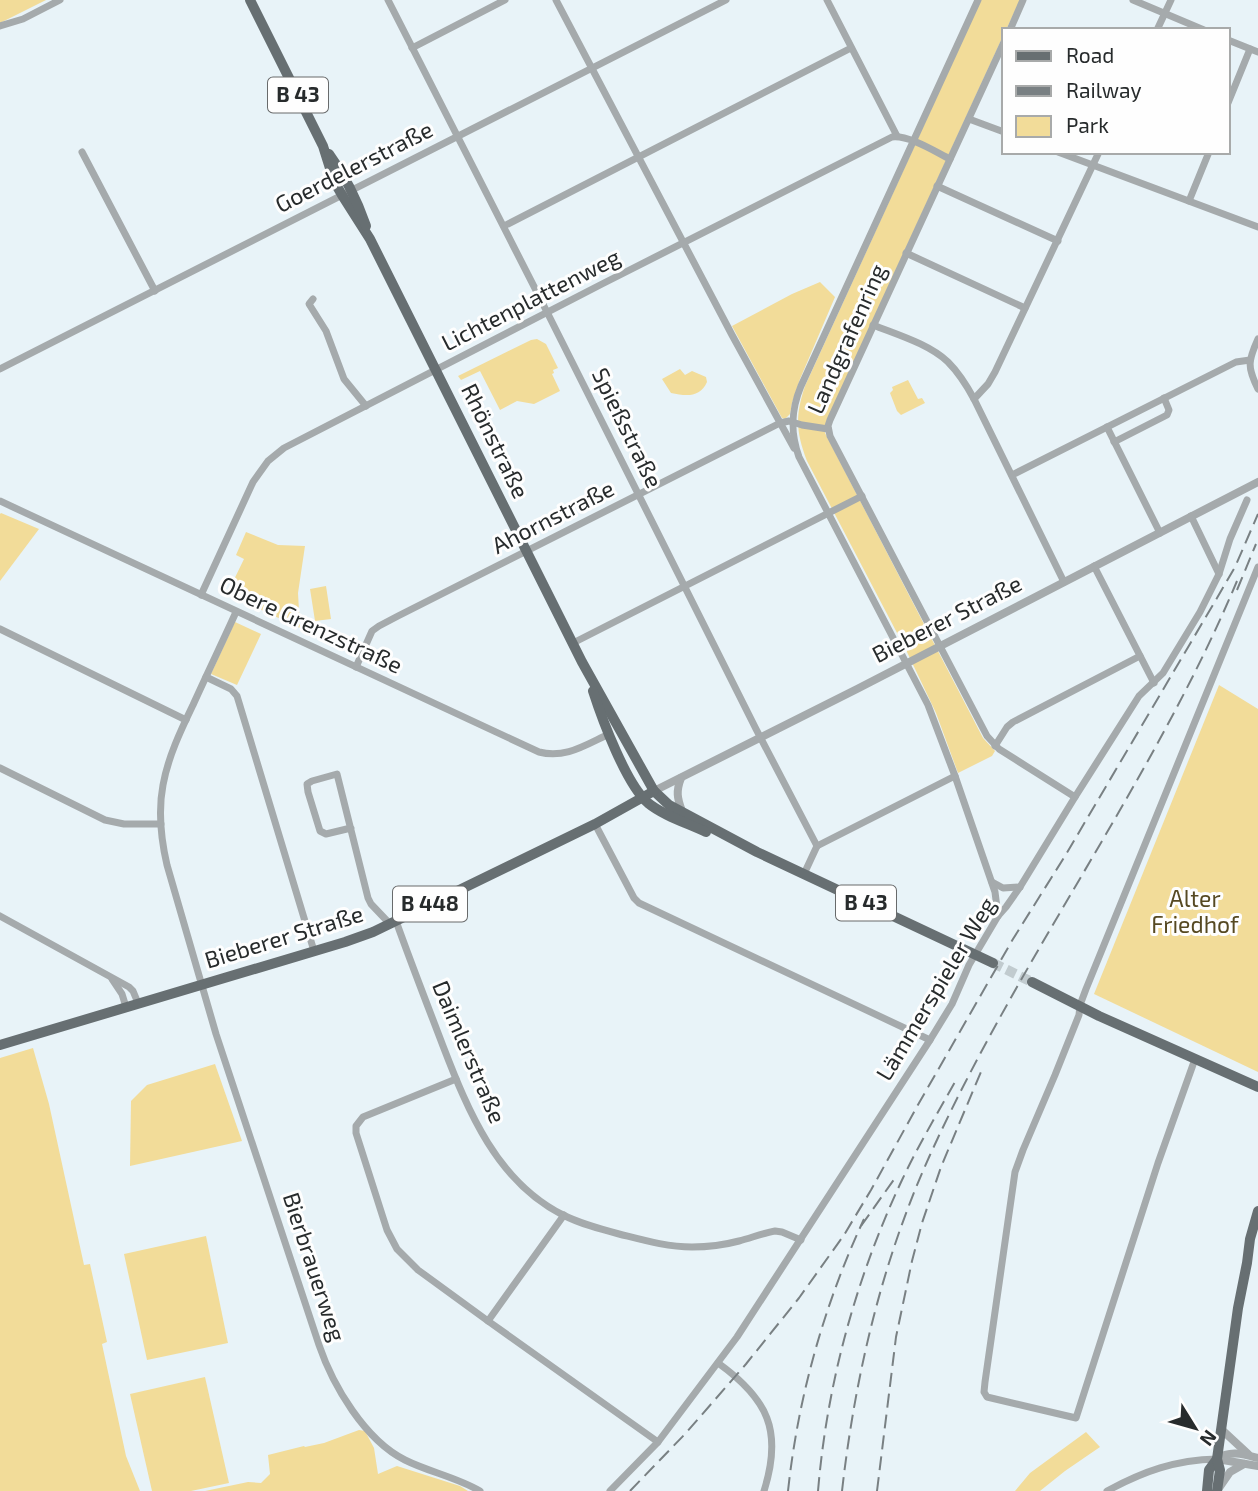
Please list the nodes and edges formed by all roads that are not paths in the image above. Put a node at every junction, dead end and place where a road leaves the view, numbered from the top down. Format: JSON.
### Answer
{"nodes":[{"id":1,"x":60,"y":0,"type":"edge"},
{"id":2,"x":250,"y":0,"type":"edge"},
{"id":3,"x":388,"y":0,"type":"edge"},
{"id":4,"x":505,"y":0,"type":"edge"},
{"id":5,"x":556,"y":0,"type":"edge"},
{"id":6,"x":726,"y":0,"type":"edge"},
{"id":7,"x":827,"y":0,"type":"edge"},
{"id":8,"x":978,"y":0,"type":"edge"},
{"id":9,"x":1133,"y":0,"type":"edge"},
{"id":10,"x":1171,"y":0,"type":"edge"},
{"id":11,"x":1022,"y":1,"type":"edge"},
{"id":12,"x":1165,"y":13,"type":"junction"},
{"id":13,"x":0,"y":26,"type":"edge"},
{"id":14,"x":1011,"y":28,"type":"edge"},
{"id":15,"x":1158,"y":28,"type":"edge"},
{"id":16,"x":1199,"y":28,"type":"edge"},
{"id":17,"x":1230,"y":41,"type":"edge"},
{"id":18,"x":1002,"y":46,"type":"edge"},
{"id":19,"x":412,"y":48,"type":"junction"},
{"id":20,"x":851,"y":48,"type":"junction"},
{"id":21,"x":1254,"y":50,"type":"edge"},
{"id":22,"x":593,"y":68,"type":"junction"},
{"id":23,"x":1230,"y":99,"type":"edge"},
{"id":24,"x":969,"y":119,"type":"junction"},
{"id":25,"x":1002,"y":131,"type":"edge"},
{"id":26,"x":458,"y":136,"type":"junction"},
{"id":27,"x":897,"y":136,"type":"junction"},
{"id":28,"x":912,"y":141,"type":"junction"},
{"id":29,"x":82,"y":152,"type":"dead end"},
{"id":30,"x":1063,"y":154,"type":"edge"},
{"id":31,"x":1098,"y":154,"type":"edge"},
{"id":32,"x":1208,"y":154,"type":"edge"},
{"id":33,"x":639,"y":156,"type":"junction"},
{"id":34,"x":950,"y":159,"type":"junction"},
{"id":35,"x":1093,"y":165,"type":"junction"},
{"id":36,"x":937,"y":186,"type":"junction"},
{"id":37,"x":347,"y":193,"type":"junction"},
{"id":38,"x":1189,"y":201,"type":"junction"},
{"id":39,"x":504,"y":226,"type":"junction"},
{"id":40,"x":1258,"y":227,"type":"edge"},
{"id":41,"x":1058,"y":241,"type":"junction"},
{"id":42,"x":685,"y":243,"type":"junction"},
{"id":43,"x":906,"y":253,"type":"junction"},
{"id":44,"x":155,"y":291,"type":"junction"},
{"id":45,"x":313,"y":299,"type":"dead end"},
{"id":46,"x":1026,"y":308,"type":"junction"},
{"id":47,"x":547,"y":312,"type":"junction"},
{"id":48,"x":873,"y":325,"type":"junction"},
{"id":49,"x":1258,"y":339,"type":"edge"},
{"id":50,"x":1250,"y":360,"type":"junction"},
{"id":51,"x":0,"y":369,"type":"edge"},
{"id":52,"x":436,"y":370,"type":"junction"},
{"id":53,"x":1258,"y":388,"type":"edge"},
{"id":54,"x":1164,"y":398,"type":"junction"},
{"id":55,"x":974,"y":399,"type":"junction"},
{"id":56,"x":366,"y":406,"type":"junction"},
{"id":57,"x":792,"y":422,"type":"junction"},
{"id":58,"x":780,"y":423,"type":"junction"},
{"id":59,"x":1107,"y":427,"type":"junction"},
{"id":60,"x":828,"y":429,"type":"junction"},
{"id":61,"x":1114,"y":442,"type":"junction"},
{"id":62,"x":797,"y":452,"type":"junction"},
{"id":63,"x":1012,"y":475,"type":"junction"},
{"id":64,"x":1258,"y":479,"type":"edge"},
{"id":65,"x":638,"y":495,"type":"junction"},
{"id":66,"x":862,"y":496,"type":"junction"},
{"id":67,"x":1247,"y":500,"type":"dead end"},
{"id":68,"x":0,"y":501,"type":"edge"},
{"id":69,"x":829,"y":513,"type":"junction"},
{"id":70,"x":1191,"y":516,"type":"junction"},
{"id":71,"x":1160,"y":533,"type":"junction"},
{"id":72,"x":527,"y":552,"type":"junction"},
{"id":73,"x":1094,"y":566,"type":"junction"},
{"id":74,"x":1258,"y":567,"type":"edge"},
{"id":75,"x":1219,"y":574,"type":"junction"},
{"id":76,"x":1064,"y":582,"type":"junction"},
{"id":77,"x":684,"y":587,"type":"junction"},
{"id":78,"x":201,"y":595,"type":"junction"},
{"id":79,"x":236,"y":612,"type":"junction"},
{"id":80,"x":0,"y":629,"type":"edge"},
{"id":81,"x":572,"y":643,"type":"junction"},
{"id":82,"x":941,"y":646,"type":"junction"},
{"id":83,"x":1140,"y":656,"type":"junction"},
{"id":84,"x":582,"y":662,"type":"junction"},
{"id":85,"x":906,"y":663,"type":"junction"},
{"id":86,"x":356,"y":667,"type":"junction"},
{"id":87,"x":206,"y":677,"type":"junction"},
{"id":88,"x":1154,"y":682,"type":"junction"},
{"id":89,"x":186,"y":720,"type":"junction"},
{"id":90,"x":609,"y":734,"type":"junction"},
{"id":91,"x":760,"y":738,"type":"junction"},
{"id":92,"x":995,"y":746,"type":"junction"},
{"id":93,"x":0,"y":768,"type":"edge"},
{"id":94,"x":955,"y":776,"type":"junction"},
{"id":95,"x":681,"y":778,"type":"junction"},
{"id":96,"x":654,"y":791,"type":"junction"},
{"id":97,"x":1075,"y":797,"type":"junction"},
{"id":98,"x":642,"y":798,"type":"junction"},
{"id":99,"x":682,"y":811,"type":"junction"},
{"id":100,"x":161,"y":824,"type":"junction"},
{"id":101,"x":595,"y":824,"type":"junction"},
{"id":102,"x":351,"y":828,"type":"junction"},
{"id":103,"x":817,"y":846,"type":"junction"},
{"id":104,"x":757,"y":852,"type":"junction"},
{"id":105,"x":804,"y":874,"type":"junction"},
{"id":106,"x":991,"y":881,"type":"junction"},
{"id":107,"x":1020,"y":887,"type":"junction"},
{"id":108,"x":0,"y":916,"type":"edge"},
{"id":109,"x":998,"y":916,"type":"junction"},
{"id":110,"x":393,"y":923,"type":"junction"},
{"id":111,"x":314,"y":951,"type":"junction"},
{"id":112,"x":975,"y":954,"type":"junction"},
{"id":113,"x":993,"y":963,"type":"tunnel mouth"},
{"id":114,"x":112,"y":978,"type":"junction"},
{"id":115,"x":1032,"y":982,"type":"tunnel mouth"},
{"id":116,"x":203,"y":985,"type":"junction"},
{"id":117,"x":138,"y":1003,"type":"junction"},
{"id":118,"x":1080,"y":1005,"type":"junction"},
{"id":119,"x":126,"y":1007,"type":"junction"},
{"id":120,"x":930,"y":1040,"type":"junction"},
{"id":121,"x":0,"y":1045,"type":"edge"},
{"id":122,"x":1195,"y":1059,"type":"junction"},
{"id":123,"x":456,"y":1079,"type":"junction"},
{"id":124,"x":1258,"y":1087,"type":"edge"},
{"id":125,"x":1258,"y":1212,"type":"edge"},
{"id":126,"x":564,"y":1215,"type":"junction"},
{"id":127,"x":801,"y":1240,"type":"junction"},
{"id":128,"x":1258,"y":1241,"type":"edge"},
{"id":129,"x":1247,"y":1263,"type":"junction"},
{"id":130,"x":488,"y":1321,"type":"junction"},
{"id":131,"x":719,"y":1363,"type":"junction"},
{"id":132,"x":1222,"y":1429,"type":"junction"},
{"id":133,"x":658,"y":1441,"type":"junction"},
{"id":134,"x":1254,"y":1457,"type":"edge"},
{"id":135,"x":1217,"y":1459,"type":"junction"},
{"id":136,"x":1244,"y":1464,"type":"junction"},
{"id":137,"x":1258,"y":1466,"type":"edge"},
{"id":138,"x":480,"y":1491,"type":"edge"},
{"id":139,"x":610,"y":1491,"type":"edge"},
{"id":140,"x":764,"y":1491,"type":"edge"},
{"id":141,"x":1107,"y":1491,"type":"edge"},
{"id":142,"x":1206,"y":1491,"type":"edge"},
{"id":143,"x":1217,"y":1491,"type":"edge"}],
"edges":[{"from":1,"to":13,"type":"street"},
{"from":2,"to":37,"type":"main road","name":"Rhönstraße","number":"B 43"},
{"from":3,"to":19,"type":"street","name":"Spießstraße"},
{"from":4,"to":19,"type":"street"},
{"from":5,"to":22,"type":"street","name":"Landgrafenring"},
{"from":6,"to":22,"type":"street","name":"Goerdelerstraße"},
{"from":7,"to":20,"type":"street"},
{"from":8,"to":28,"type":"street","name":"Landgrafenring"},
{"from":9,"to":12,"type":"street"},
{"from":10,"to":12,"type":"street"},
{"from":11,"to":14,"type":"street"},
{"from":12,"to":15,"type":"street"},
{"from":12,"to":16,"type":"street"},
{"from":17,"to":21,"type":"street"},
{"from":18,"to":24,"type":"street","name":"Landgrafenring"},
{"from":19,"to":26,"type":"street","name":"Spießstraße"},
{"from":20,"to":27,"type":"street"},
{"from":20,"to":33,"type":"street"},
{"from":21,"to":23,"type":"street"},
{"from":22,"to":26,"type":"street","name":"Goerdelerstraße"},
{"from":22,"to":33,"type":"street","name":"Landgrafenring"},
{"from":24,"to":25,"type":"street"},
{"from":24,"to":34,"type":"street","name":"Landgrafenring"},
{"from":26,"to":37,"type":"street","name":"Goerdelerstraße"},
{"from":26,"to":39,"type":"street","name":"Spießstraße"},
{"from":27,"to":28,"type":"street"},
{"from":27,"to":42,"type":"street","name":"Lichtenplattenweg"},
{"from":28,"to":34,"type":"street"},
{"from":28,"to":57,"type":"street","name":"Landgrafenring"},
{"from":29,"to":44,"type":"street"},
{"from":30,"to":35,"type":"street"},
{"from":31,"to":35,"type":"street"},
{"from":32,"to":38,"type":"street"},
{"from":33,"to":39,"type":"street"},
{"from":33,"to":42,"type":"street","name":"Landgrafenring"},
{"from":34,"to":36,"type":"street","name":"Landgrafenring"},
{"from":35,"to":38,"type":"street"},
{"from":35,"to":41,"type":"street"},
{"from":36,"to":41,"type":"street"},
{"from":36,"to":43,"type":"street","name":"Landgrafenring"},
{"from":37,"to":44,"type":"street","name":"Goerdelerstraße"},
{"from":37,"to":52,"type":"main road","name":"Rhönstraße","number":"B 43"},
{"from":38,"to":40,"type":"street"},
{"from":39,"to":47,"type":"street","name":"Spießstraße"},
{"from":41,"to":46,"type":"street"},
{"from":42,"to":47,"type":"street","name":"Lichtenplattenweg"},
{"from":42,"to":58,"type":"street","name":"Landgrafenring"},
{"from":43,"to":46,"type":"street"},
{"from":43,"to":48,"type":"street","name":"Landgrafenring"},
{"from":44,"to":51,"type":"street","name":"Goerdelerstraße"},
{"from":45,"to":56,"type":"street"},
{"from":46,"to":55,"type":"street"},
{"from":47,"to":52,"type":"street","name":"Lichtenplattenweg"},
{"from":47,"to":65,"type":"street","name":"Spießstraße"},
{"from":48,"to":55,"type":"street"},
{"from":48,"to":60,"type":"street","name":"Landgrafenring"},
{"from":49,"to":50,"type":"street"},
{"from":50,"to":53,"type":"street"},
{"from":50,"to":54,"type":"street"},
{"from":52,"to":56,"type":"street","name":"Lichtenplattenweg"},
{"from":52,"to":72,"type":"main road","name":"Rhönstraße","number":"B 43"},
{"from":54,"to":59,"type":"street"},
{"from":54,"to":61,"type":"street"},
{"from":55,"to":63,"type":"street"},
{"from":56,"to":78,"type":"street","name":"Lichtenplattenweg"},
{"from":57,"to":58,"type":"street","name":"Ahornstraße"},
{"from":57,"to":60,"type":"street","name":"Ahornstraße"},
{"from":57,"to":62,"type":"street","name":"Landgrafenring"},
{"from":58,"to":62,"type":"street","name":"Landgrafenring"},
{"from":58,"to":65,"type":"street","name":"Ahornstraße"},
{"from":59,"to":61,"type":"street"},
{"from":59,"to":63,"type":"street"},
{"from":60,"to":66,"type":"street","name":"Landgrafenring"},
{"from":61,"to":71,"type":"street"},
{"from":62,"to":69,"type":"street","name":"Landgrafenring"},
{"from":63,"to":76,"type":"street"},
{"from":64,"to":70,"type":"street","name":"Bieberer Straße"},
{"from":65,"to":72,"type":"street","name":"Ahornstraße"},
{"from":65,"to":77,"type":"street","name":"Spießstraße"},
{"from":66,"to":69,"type":"street"},
{"from":66,"to":82,"type":"street","name":"Landgrafenring"},
{"from":67,"to":75,"type":"street","name":"Lämmerspieler Weg"},
{"from":68,"to":78,"type":"street","name":"Obere Grenzstraße"},
{"from":69,"to":77,"type":"street"},
{"from":69,"to":85,"type":"street","name":"Landgrafenring"},
{"from":70,"to":71,"type":"street","name":"Bieberer Straße"},
{"from":70,"to":75,"type":"street"},
{"from":71,"to":73,"type":"street","name":"Bieberer Straße"},
{"from":72,"to":81,"type":"main road","name":"Rhönstraße","number":"B 43"},
{"from":72,"to":86,"type":"street","name":"Ahornstraße"},
{"from":73,"to":76,"type":"street","name":"Bieberer Straße"},
{"from":73,"to":83,"type":"street"},
{"from":74,"to":118,"type":"street"},
{"from":75,"to":88,"type":"street","name":"Lämmerspieler Weg"},
{"from":76,"to":82,"type":"street","name":"Bieberer Straße"},
{"from":77,"to":81,"type":"street"},
{"from":77,"to":91,"type":"street","name":"Spießstraße"},
{"from":78,"to":79,"type":"street","name":"Obere Grenzstraße"},
{"from":79,"to":86,"type":"street","name":"Obere Grenzstraße"},
{"from":79,"to":87,"type":"street","name":"Bierbrauerweg"},
{"from":80,"to":89,"type":"street"},
{"from":81,"to":84,"type":"main road","name":"Rhönstraße","number":"B 43"},
{"from":82,"to":85,"type":"street","name":"Bieberer Straße"},
{"from":82,"to":92,"type":"street","name":"Landgrafenring"},
{"from":83,"to":88,"type":"street"},
{"from":83,"to":92,"type":"street"},
{"from":84,"to":90,"type":"main road","name":"Rhönstraße","number":"B 43"},
{"from":84,"to":96,"type":"main road","name":"Rhönstraße","number":"B 43"},
{"from":85,"to":91,"type":"street","name":"Bieberer Straße"},
{"from":85,"to":94,"type":"street","name":"Landgrafenring"},
{"from":86,"to":90,"type":"street","name":"Obere Grenzstraße"},
{"from":87,"to":89,"type":"street","name":"Bierbrauerweg"},
{"from":87,"to":111,"type":"street"},
{"from":88,"to":97,"type":"street","name":"Lämmerspieler Weg"},
{"from":89,"to":100,"type":"street","name":"Bierbrauerweg"},
{"from":90,"to":98,"type":"main road","name":"Rhönstraße","number":"B 43"},
{"from":91,"to":95,"type":"street","name":"Bieberer Straße"},
{"from":91,"to":103,"type":"street","name":"Spießstraße"},
{"from":92,"to":97,"type":"street"},
{"from":93,"to":100,"type":"street"},
{"from":94,"to":103,"type":"street"},
{"from":94,"to":106,"type":"street","name":"Landgrafenring"},
{"from":95,"to":96,"type":"street","name":"Bieberer Straße"},
{"from":95,"to":99,"type":"street"},
{"from":96,"to":98,"type":"main road","number":"B 448"},
{"from":96,"to":99,"type":"main road","number":"B 43"},
{"from":97,"to":107,"type":"street","name":"Lämmerspieler Weg"},
{"from":98,"to":101,"type":"main road","name":"Bieberer Straße","number":"B 448"},
{"from":98,"to":104,"type":"main road","number":"B 43"},
{"from":99,"to":104,"type":"main road","number":"B 43"},
{"from":100,"to":116,"type":"street","name":"Bierbrauerweg"},
{"from":101,"to":110,"type":"main road","name":"Bieberer Straße","number":"B 448"},
{"from":101,"to":120,"type":"street"},
{"from":102,"to":102,"type":"street","name":"Daimlerstraße"},
{"from":102,"to":110,"type":"street","name":"Daimlerstraße"},
{"from":103,"to":105,"type":"street"},
{"from":104,"to":105,"type":"main road","number":"B 43"},
{"from":105,"to":112,"type":"main road","number":"B 43"},
{"from":106,"to":107,"type":"street"},
{"from":106,"to":109,"type":"street","name":"Landgrafenring"},
{"from":107,"to":109,"type":"street","name":"Lämmerspieler Weg"},
{"from":108,"to":114,"type":"street"},
{"from":109,"to":112,"type":"street","name":"Lämmerspieler Weg"},
{"from":110,"to":111,"type":"main road","name":"Bieberer Straße","number":"B 448"},
{"from":110,"to":123,"type":"street","name":"Daimlerstraße"},
{"from":111,"to":116,"type":"main road","name":"Bieberer Straße","number":"B 448"},
{"from":112,"to":113,"type":"main road","number":"B 43"},
{"from":112,"to":120,"type":"street","name":"Lämmerspieler Weg"},
{"from":114,"to":117,"type":"street"},
{"from":114,"to":119,"type":"street"},
{"from":115,"to":118,"type":"main road"},
{"from":116,"to":117,"type":"main road","name":"Bieberer Straße","number":"B 448"},
{"from":116,"to":138,"type":"street","name":"Bierbrauerweg"},
{"from":117,"to":119,"type":"main road","name":"Bieberer Straße","number":"B 448"},
{"from":118,"to":122,"type":"main road"},
{"from":118,"to":122,"type":"street"},
{"from":119,"to":121,"type":"main road","name":"Bieberer Straße","number":"B 448"},
{"from":120,"to":127,"type":"street","name":"Lämmerspieler Weg"},
{"from":122,"to":124,"type":"main road"},
{"from":123,"to":126,"type":"street","name":"Daimlerstraße"},
{"from":123,"to":130,"type":"street"},
{"from":125,"to":129,"type":"main road"},
{"from":126,"to":127,"type":"street","name":"Daimlerstraße"},
{"from":126,"to":130,"type":"street"},
{"from":127,"to":131,"type":"street","name":"Lämmerspieler Weg"},
{"from":128,"to":129,"type":"main road"},
{"from":129,"to":132,"type":"main road"},
{"from":130,"to":133,"type":"street"},
{"from":131,"to":133,"type":"street","name":"Lämmerspieler Weg"},
{"from":131,"to":140,"type":"street"},
{"from":132,"to":134,"type":"street"},
{"from":132,"to":135,"type":"main road"},
{"from":133,"to":139,"type":"street","name":"Lämmerspieler Weg"},
{"from":134,"to":135,"type":"street"},
{"from":135,"to":136,"type":"street"},
{"from":135,"to":141,"type":"street"},
{"from":135,"to":142,"type":"main road"},
{"from":135,"to":143,"type":"main road"},
{"from":136,"to":137,"type":"street"},
{"from":136,"to":143,"type":"street"}]}
